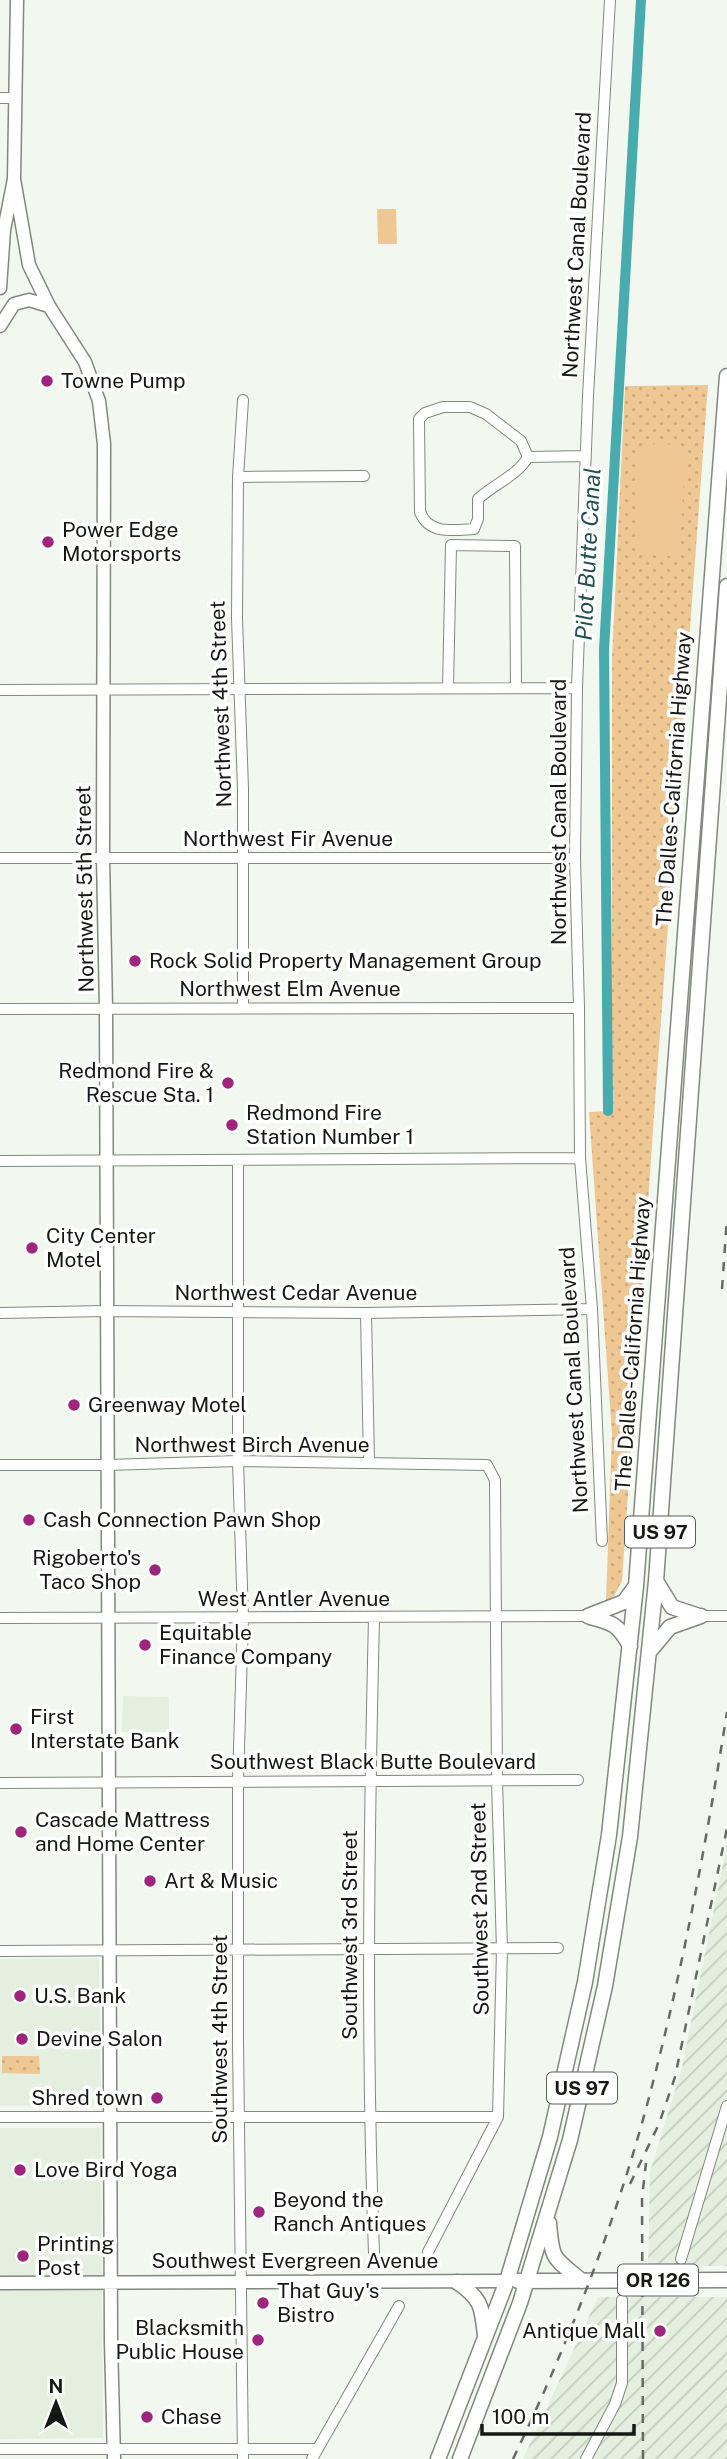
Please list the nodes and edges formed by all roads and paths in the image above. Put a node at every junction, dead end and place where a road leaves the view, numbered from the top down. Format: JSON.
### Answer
{"nodes":[{"id":1,"x":17,"y":0,"type":"edge"},
{"id":2,"x":610,"y":0,"type":"edge"},
{"id":3,"x":0,"y":98,"type":"edge"},
{"id":4,"x":16,"y":98,"type":"junction"},
{"id":5,"x":14,"y":179,"type":"junction"},
{"id":6,"x":0,"y":288,"type":"edge"},
{"id":7,"x":49,"y":306,"type":"junction"},
{"id":8,"x":0,"y":326,"type":"edge"},
{"id":9,"x":727,"y":376,"type":"edge"},
{"id":10,"x":243,"y":400,"type":"dead end"},
{"id":11,"x":586,"y":456,"type":"junction"},
{"id":12,"x":528,"y":457,"type":"junction"},
{"id":13,"x":364,"y":476,"type":"dead end"},
{"id":14,"x":239,"y":477,"type":"junction"},
{"id":15,"x":727,"y":586,"type":"edge"},
{"id":16,"x":448,"y":688,"type":"junction"},
{"id":17,"x":516,"y":688,"type":"junction"},
{"id":18,"x":577,"y":688,"type":"junction"},
{"id":19,"x":103,"y":689,"type":"junction"},
{"id":20,"x":238,"y":689,"type":"junction"},
{"id":21,"x":0,"y":690,"type":"edge"},
{"id":22,"x":0,"y":858,"type":"edge"},
{"id":23,"x":103,"y":858,"type":"junction"},
{"id":24,"x":243,"y":858,"type":"junction"},
{"id":25,"x":575,"y":858,"type":"junction"},
{"id":26,"x":243,"y":1008,"type":"junction"},
{"id":27,"x":579,"y":1008,"type":"junction"},
{"id":28,"x":0,"y":1009,"type":"edge"},
{"id":29,"x":106,"y":1009,"type":"junction"},
{"id":30,"x":580,"y":1158,"type":"junction"},
{"id":31,"x":238,"y":1160,"type":"junction"},
{"id":32,"x":0,"y":1161,"type":"edge"},
{"id":33,"x":106,"y":1161,"type":"junction"},
{"id":34,"x":592,"y":1310,"type":"junction"},
{"id":35,"x":105,"y":1311,"type":"junction"},
{"id":36,"x":238,"y":1312,"type":"junction"},
{"id":37,"x":0,"y":1313,"type":"edge"},
{"id":38,"x":366,"y":1313,"type":"junction"},
{"id":39,"x":238,"y":1461,"type":"junction"},
{"id":40,"x":369,"y":1462,"type":"junction"},
{"id":41,"x":0,"y":1465,"type":"edge"},
{"id":42,"x":107,"y":1465,"type":"junction"},
{"id":43,"x":495,"y":1480,"type":"joint"},
{"id":44,"x":602,"y":1541,"type":"dead end"},
{"id":45,"x":656,"y":1581,"type":"junction"},
{"id":46,"x":636,"y":1586,"type":"junction"},
{"id":47,"x":496,"y":1616,"type":"junction"},
{"id":48,"x":588,"y":1616,"type":"junction"},
{"id":49,"x":701,"y":1616,"type":"junction"},
{"id":50,"x":727,"y":1616,"type":"edge"},
{"id":51,"x":0,"y":1618,"type":"edge"},
{"id":52,"x":107,"y":1618,"type":"junction"},
{"id":53,"x":243,"y":1618,"type":"junction"},
{"id":54,"x":374,"y":1618,"type":"junction"},
{"id":55,"x":629,"y":1646,"type":"junction"},
{"id":56,"x":649,"y":1652,"type":"junction"},
{"id":57,"x":578,"y":1780,"type":"dead end"},
{"id":58,"x":497,"y":1781,"type":"junction"},
{"id":59,"x":109,"y":1782,"type":"junction"},
{"id":60,"x":239,"y":1782,"type":"junction"},
{"id":61,"x":370,"y":1782,"type":"junction"},
{"id":62,"x":0,"y":1783,"type":"edge"},
{"id":63,"x":558,"y":1948,"type":"dead end"},
{"id":64,"x":370,"y":1949,"type":"junction"},
{"id":65,"x":502,"y":1949,"type":"junction"},
{"id":66,"x":239,"y":1950,"type":"junction"},
{"id":67,"x":0,"y":1951,"type":"edge"},
{"id":68,"x":109,"y":1951,"type":"junction"},
{"id":69,"x":726,"y":2110,"type":"edge"},
{"id":70,"x":0,"y":2117,"type":"edge"},
{"id":71,"x":110,"y":2117,"type":"junction"},
{"id":72,"x":240,"y":2117,"type":"junction"},
{"id":73,"x":369,"y":2117,"type":"junction"},
{"id":74,"x":498,"y":2117,"type":"junction"},
{"id":75,"x":548,"y":2215,"type":"junction"},
{"id":76,"x":428,"y":2252,"type":"dead end"},
{"id":77,"x":374,"y":2253,"type":"dead end"},
{"id":78,"x":681,"y":2259,"type":"dead end"},
{"id":79,"x":727,"y":2280,"type":"edge"},
{"id":80,"x":507,"y":2281,"type":"junction"},
{"id":81,"x":527,"y":2281,"type":"junction"},
{"id":82,"x":586,"y":2281,"type":"junction"},
{"id":83,"x":241,"y":2282,"type":"junction"},
{"id":84,"x":457,"y":2282,"type":"junction"},
{"id":85,"x":0,"y":2283,"type":"edge"},
{"id":86,"x":111,"y":2283,"type":"junction"},
{"id":87,"x":622,"y":2300,"type":"dead end"},
{"id":88,"x":399,"y":2306,"type":"dead end"},
{"id":89,"x":485,"y":2342,"type":"junction"},
{"id":90,"x":0,"y":2449,"type":"edge"},
{"id":91,"x":114,"y":2454,"type":"edge"},
{"id":92,"x":243,"y":2454,"type":"edge"},
{"id":93,"x":315,"y":2454,"type":"edge"},
{"id":94,"x":438,"y":2459,"type":"edge"},
{"id":95,"x":460,"y":2459,"type":"edge"},
{"id":96,"x":586,"y":2459,"type":"edge"}],
"edges":[{"from":1,"to":4,"type":"main road"},
{"from":2,"to":11,"type":"street","name":"Northwest Canal Boulevard"},
{"from":3,"to":4,"type":"street"},
{"from":4,"to":5,"type":"main road"},
{"from":5,"to":6,"type":"main road"},
{"from":5,"to":7,"type":"main road","name":"Northwest 5th Street"},
{"from":7,"to":8,"type":"main road"},
{"from":7,"to":19,"type":"main road","name":"Northwest 5th Street"},
{"from":9,"to":46,"type":"highway","name":"The Dalles-California Highway","number":"US 97"},
{"from":10,"to":14,"type":"street","name":"Northwest 4th Street"},
{"from":11,"to":12,"type":"street"},
{"from":11,"to":18,"type":"street","name":"Northwest Canal Boulevard"},
{"from":12,"to":12,"type":"street"},
{"from":13,"to":14,"type":"street"},
{"from":14,"to":20,"type":"street","name":"Northwest 4th Street"},
{"from":15,"to":45,"type":"highway","name":"The Dalles-California Highway","number":"US 97"},
{"from":16,"to":17,"type":"street"},
{"from":16,"to":17,"type":"street"},
{"from":16,"to":20,"type":"street"},
{"from":17,"to":18,"type":"street"},
{"from":18,"to":25,"type":"street","name":"Northwest Canal Boulevard"},
{"from":19,"to":20,"type":"street"},
{"from":19,"to":21,"type":"street"},
{"from":19,"to":23,"type":"main road","name":"Northwest 5th Street"},
{"from":20,"to":24,"type":"street","name":"Northwest 4th Street"},
{"from":22,"to":23,"type":"street","name":"Northwest Fir Avenue"},
{"from":23,"to":24,"type":"street","name":"Northwest Fir Avenue"},
{"from":23,"to":29,"type":"main road","name":"Northwest 5th Street"},
{"from":24,"to":25,"type":"street","name":"Northwest Fir Avenue"},
{"from":24,"to":26,"type":"street","name":"Northwest 4th Street"},
{"from":25,"to":27,"type":"street","name":"Northwest Canal Boulevard"},
{"from":26,"to":27,"type":"street","name":"Northwest Elm Avenue"},
{"from":26,"to":29,"type":"street","name":"Northwest Elm Avenue"},
{"from":27,"to":30,"type":"street","name":"Northwest Canal Boulevard"},
{"from":28,"to":29,"type":"street","name":"Northwest Elm Avenue"},
{"from":29,"to":33,"type":"main road","name":"Northwest 5th Street"},
{"from":30,"to":31,"type":"street"},
{"from":30,"to":34,"type":"street","name":"Northwest Canal Boulevard"},
{"from":31,"to":33,"type":"street"},
{"from":31,"to":36,"type":"street"},
{"from":32,"to":33,"type":"street"},
{"from":33,"to":35,"type":"main road","name":"Northwest 5th Street"},
{"from":34,"to":38,"type":"street","name":"Northwest Cedar Avenue"},
{"from":34,"to":44,"type":"street","name":"Northwest Canal Boulevard"},
{"from":35,"to":36,"type":"street","name":"Northwest Cedar Avenue"},
{"from":35,"to":37,"type":"street","name":"Northwest Cedar Avenue"},
{"from":35,"to":42,"type":"main road","name":"Northwest 5th Street"},
{"from":36,"to":38,"type":"street","name":"Northwest Cedar Avenue"},
{"from":36,"to":39,"type":"street"},
{"from":38,"to":40,"type":"street"},
{"from":39,"to":40,"type":"street","name":"Northwest Birch Avenue"},
{"from":39,"to":42,"type":"street","name":"Northwest Birch Avenue"},
{"from":39,"to":53,"type":"street"},
{"from":40,"to":43,"type":"street","name":"Northwest Birch Avenue"},
{"from":41,"to":42,"type":"street","name":"Northwest Birch Avenue"},
{"from":42,"to":52,"type":"main road","name":"Northwest 5th Street"},
{"from":43,"to":47,"type":"street","name":"Southwest 2nd Street"},
{"from":45,"to":49,"type":"highway"},
{"from":45,"to":56,"type":"highway","name":"The Dalles-California Highway","number":"US 97"},
{"from":46,"to":48,"type":"highway"},
{"from":46,"to":55,"type":"highway","name":"The Dalles-California Highway","number":"US 97"},
{"from":47,"to":48,"type":"street","name":"West Antler Avenue"},
{"from":47,"to":54,"type":"street","name":"West Antler Avenue"},
{"from":47,"to":58,"type":"street","name":"Southwest 2nd Street"},
{"from":48,"to":55,"type":"highway"},
{"from":49,"to":50,"type":"street"},
{"from":49,"to":56,"type":"highway"},
{"from":51,"to":52,"type":"street","name":"West Antler Avenue"},
{"from":52,"to":53,"type":"street","name":"West Antler Avenue"},
{"from":52,"to":59,"type":"main road","name":"Northwest 5th Street"},
{"from":53,"to":54,"type":"street","name":"West Antler Avenue"},
{"from":53,"to":60,"type":"street","name":"Southwest 4th Street"},
{"from":54,"to":61,"type":"street","name":"Southwest 3rd Street"},
{"from":55,"to":80,"type":"highway","name":"The Dalles-California Highway","number":"US 97"},
{"from":56,"to":75,"type":"highway","name":"The Dalles-California Highway","number":"US 97"},
{"from":57,"to":58,"type":"street","name":"Southwest Black Butte Boulevard"},
{"from":58,"to":61,"type":"street","name":"Southwest Black Butte Boulevard"},
{"from":58,"to":65,"type":"street","name":"Southwest 2nd Street"},
{"from":59,"to":60,"type":"street","name":"Southwest Black Butte Boulevard"},
{"from":59,"to":62,"type":"street","name":"Southwest Black Butte Boulevard"},
{"from":59,"to":68,"type":"main road","name":"Northwest 5th Street"},
{"from":60,"to":61,"type":"street","name":"Southwest Black Butte Boulevard"},
{"from":60,"to":66,"type":"street","name":"Southwest 4th Street"},
{"from":61,"to":64,"type":"street","name":"Southwest 3rd Street"},
{"from":63,"to":65,"type":"street"},
{"from":64,"to":65,"type":"street"},
{"from":64,"to":66,"type":"street"},
{"from":64,"to":73,"type":"street","name":"Southwest 3rd Street"},
{"from":65,"to":74,"type":"street","name":"Southwest 2nd Street"},
{"from":66,"to":68,"type":"street"},
{"from":66,"to":72,"type":"street","name":"Southwest 4th Street"},
{"from":67,"to":68,"type":"street"},
{"from":68,"to":71,"type":"main road","name":"Northwest 5th Street"},
{"from":69,"to":78,"type":"street"},
{"from":70,"to":71,"type":"street"},
{"from":71,"to":72,"type":"street"},
{"from":71,"to":86,"type":"main road","name":"Northwest 5th Street"},
{"from":72,"to":73,"type":"street"},
{"from":72,"to":83,"type":"street","name":"Southwest 4th Street"},
{"from":73,"to":74,"type":"street"},
{"from":73,"to":77,"type":"street","name":"Southwest 3rd Street"},
{"from":74,"to":76,"type":"street"},
{"from":75,"to":81,"type":"highway","name":"The Dalles-California Highway","number":"US 97"},
{"from":75,"to":82,"type":"highway"},
{"from":79,"to":82,"type":"highway","number":"OR 126"},
{"from":80,"to":81,"type":"highway","name":"Southwest Evergreen Avenue","number":"OR 126"},
{"from":80,"to":84,"type":"main road","name":"Southwest Evergreen Avenue"},
{"from":80,"to":89,"type":"highway","name":"The Dalles-California Highway","number":"US 97"},
{"from":81,"to":82,"type":"highway","name":"Southwest Evergreen Avenue","number":"OR 126"},
{"from":81,"to":95,"type":"highway","name":"The Dalles-California Highway","number":"US 97"},
{"from":83,"to":84,"type":"main road","name":"Southwest Evergreen Avenue"},
{"from":83,"to":86,"type":"main road","name":"Southwest Evergreen Avenue"},
{"from":83,"to":92,"type":"street","name":"Southwest 4th Street"},
{"from":84,"to":89,"type":"highway"},
{"from":85,"to":86,"type":"main road","name":"Southwest Evergreen Avenue"},
{"from":86,"to":91,"type":"main road","name":"Northwest 5th Street"},
{"from":87,"to":96,"type":"street"},
{"from":88,"to":93,"type":"street"},
{"from":89,"to":94,"type":"highway","name":"The Dalles-California Highway","number":"US 97"},
{"from":90,"to":91,"type":"street"},
{"from":91,"to":92,"type":"street"},
{"from":92,"to":93,"type":"street"}]}
